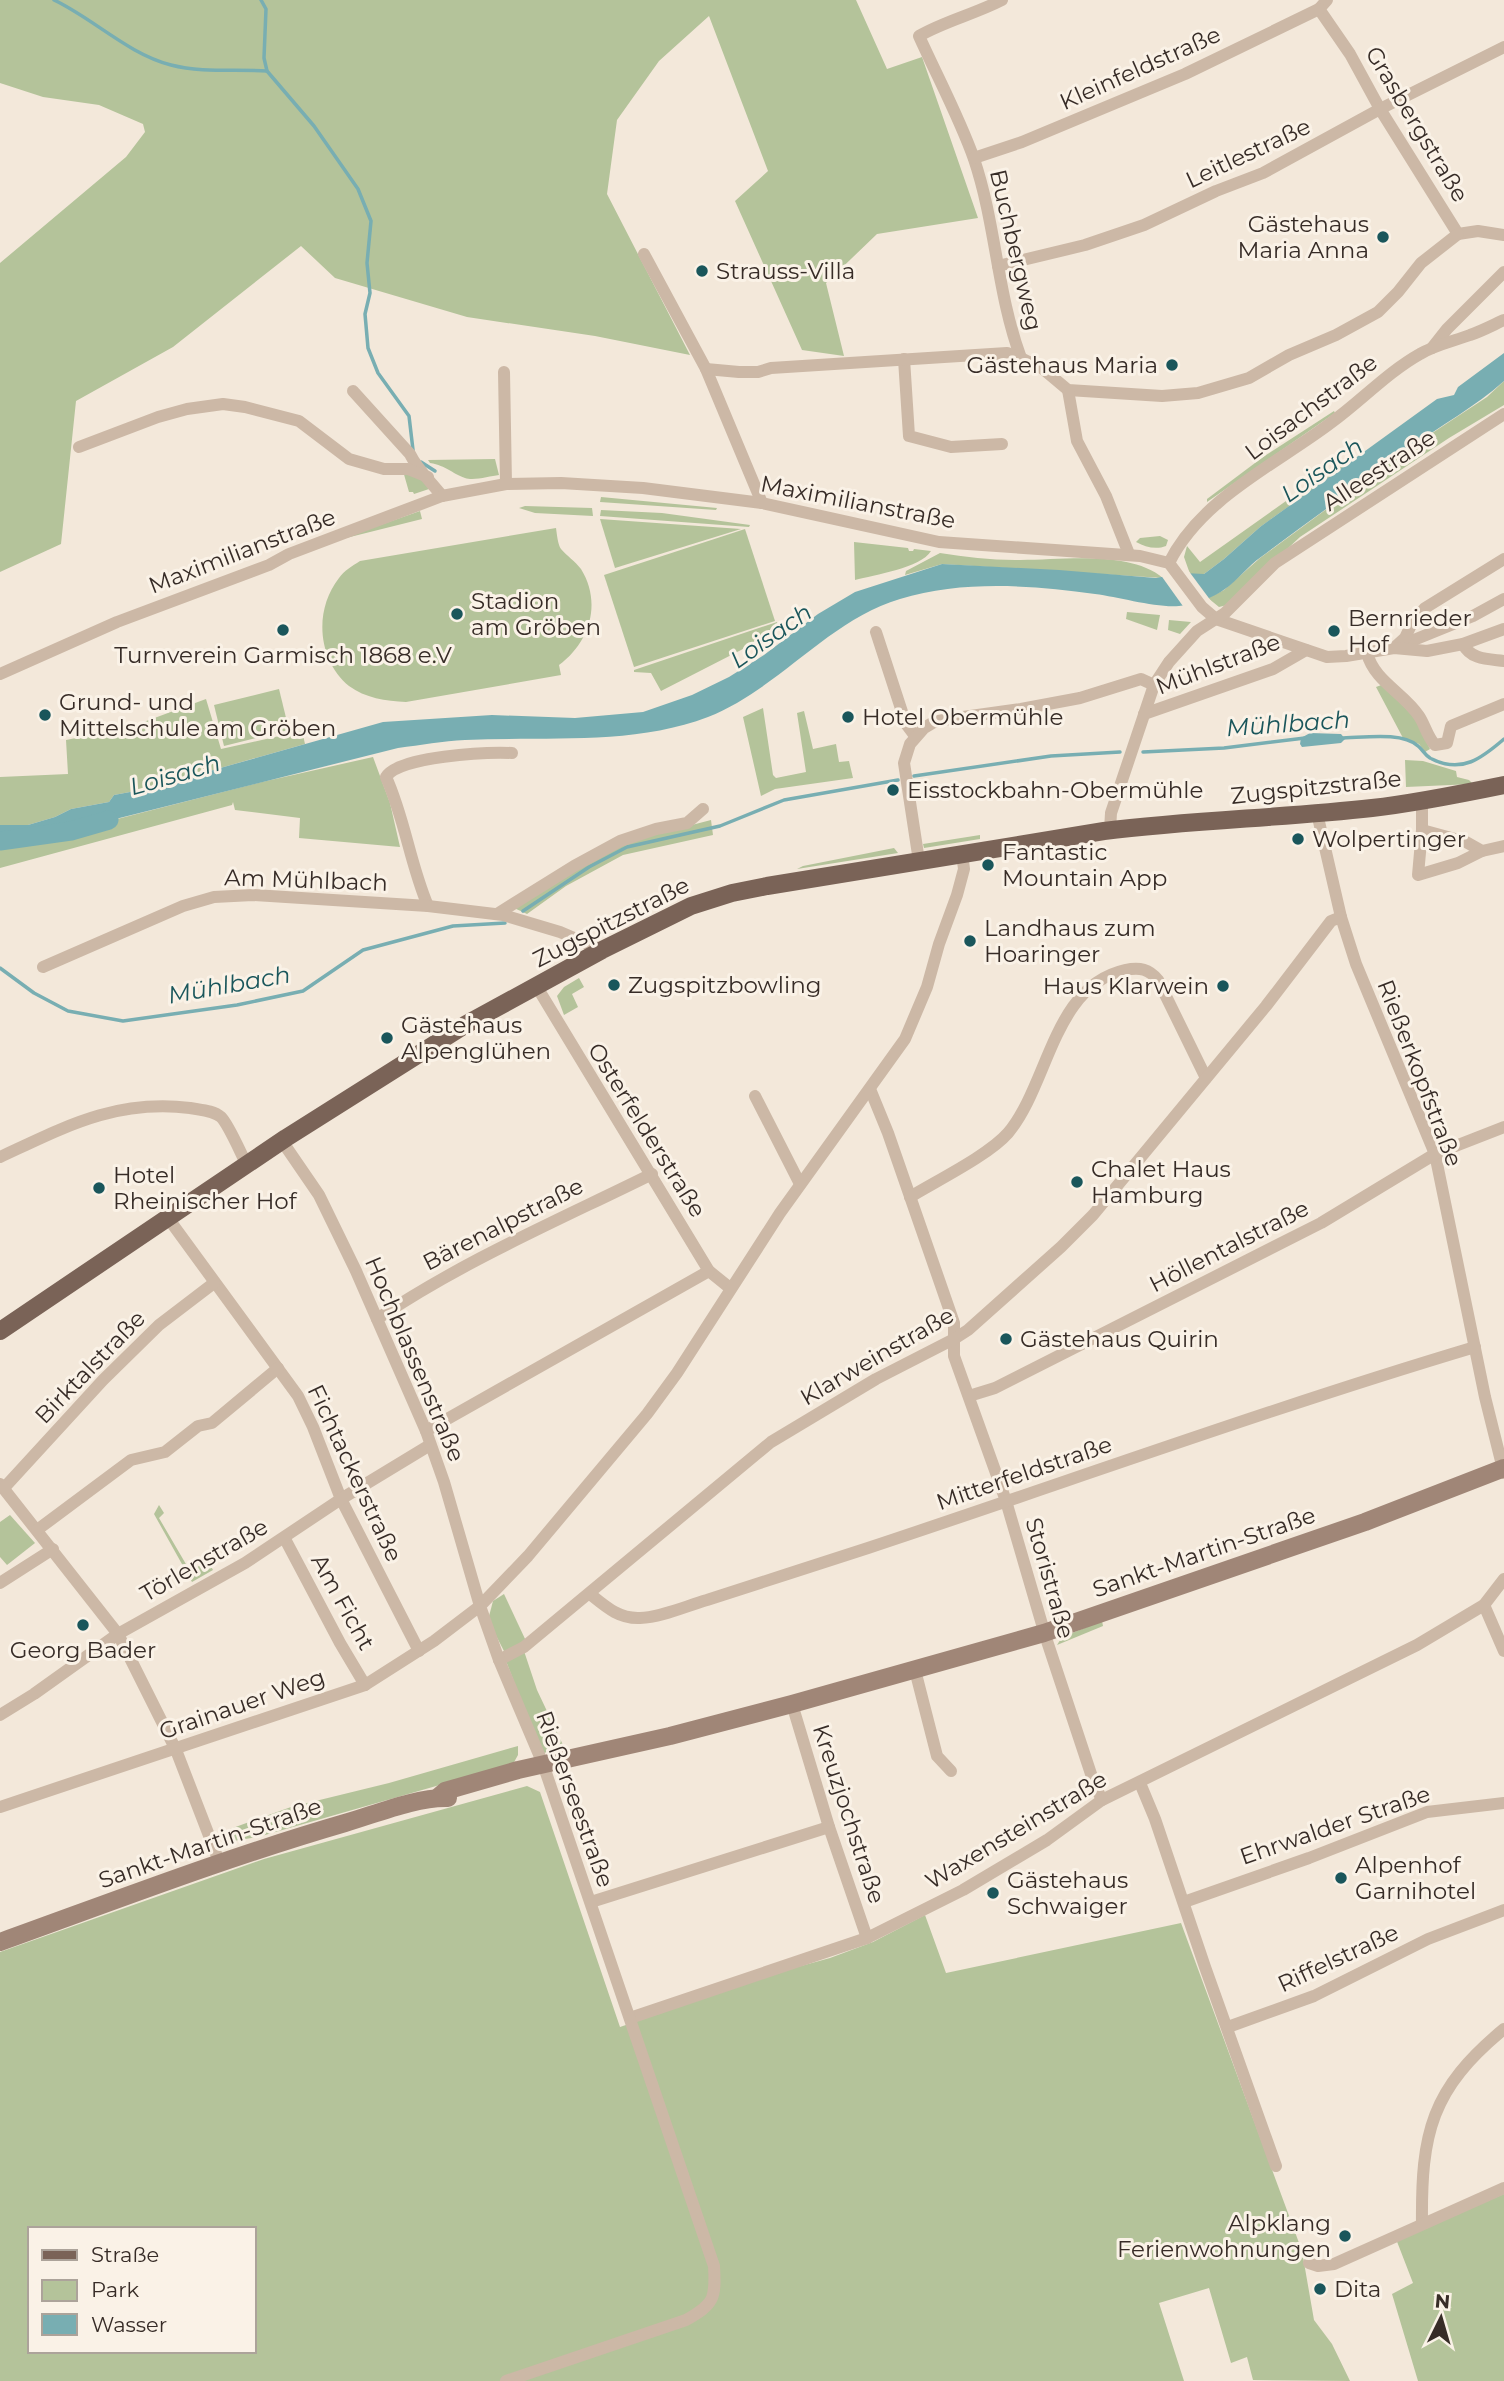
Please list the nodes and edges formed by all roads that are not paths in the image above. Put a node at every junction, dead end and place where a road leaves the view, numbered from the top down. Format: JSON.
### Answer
{"nodes":[{"id":1,"x":1002,"y":0,"type":"edge"},
{"id":2,"x":1323,"y":4,"type":"edge"},
{"id":3,"x":1504,"y":47,"type":"edge"},
{"id":4,"x":1380,"y":109,"type":"junction"},
{"id":5,"x":974,"y":158,"type":"junction"},
{"id":6,"x":1458,"y":234,"type":"junction"},
{"id":7,"x":1504,"y":234,"type":"edge"},
{"id":8,"x":644,"y":254,"type":"dead end"},
{"id":9,"x":998,"y":266,"type":"junction"},
{"id":10,"x":1504,"y":272,"type":"edge"},
{"id":11,"x":1504,"y":320,"type":"edge"},
{"id":12,"x":1432,"y":348,"type":"junction"},
{"id":13,"x":1021,"y":358,"type":"junction"},
{"id":14,"x":904,"y":359,"type":"junction"},
{"id":15,"x":706,"y":369,"type":"junction"},
{"id":16,"x":505,"y":372,"type":"dead end"},
{"id":17,"x":1068,"y":390,"type":"junction"},
{"id":18,"x":353,"y":391,"type":"dead end"},
{"id":19,"x":1504,"y":414,"type":"edge"},
{"id":20,"x":1002,"y":444,"type":"dead end"},
{"id":21,"x":79,"y":447,"type":"dead end"},
{"id":22,"x":428,"y":477,"type":"junction"},
{"id":23,"x":506,"y":484,"type":"junction"},
{"id":24,"x":442,"y":496,"type":"junction"},
{"id":25,"x":762,"y":503,"type":"junction"},
{"id":26,"x":1129,"y":554,"type":"junction"},
{"id":27,"x":1504,"y":559,"type":"edge"},
{"id":28,"x":1169,"y":563,"type":"junction"},
{"id":29,"x":1504,"y":599,"type":"edge"},
{"id":30,"x":1216,"y":619,"type":"junction"},
{"id":31,"x":1504,"y":629,"type":"edge"},
{"id":32,"x":876,"y":632,"type":"dead end"},
{"id":33,"x":1462,"y":644,"type":"junction"},
{"id":34,"x":1394,"y":648,"type":"junction"},
{"id":35,"x":1306,"y":650,"type":"junction"},
{"id":36,"x":1367,"y":653,"type":"junction"},
{"id":37,"x":1504,"y":661,"type":"edge"},
{"id":38,"x":0,"y":674,"type":"edge"},
{"id":39,"x":1154,"y":685,"type":"junction"},
{"id":40,"x":1504,"y":704,"type":"edge"},
{"id":41,"x":1144,"y":714,"type":"junction"},
{"id":42,"x":915,"y":736,"type":"junction"},
{"id":43,"x":512,"y":753,"type":"dead end"},
{"id":44,"x":1504,"y":785,"type":"edge"},
{"id":45,"x":1422,"y":801,"type":"junction"},
{"id":46,"x":703,"y":809,"type":"dead end"},
{"id":47,"x":1317,"y":813,"type":"junction"},
{"id":48,"x":1110,"y":830,"type":"junction"},
{"id":49,"x":1422,"y":830,"type":"junction"},
{"id":50,"x":1504,"y":846,"type":"edge"},
{"id":51,"x":1482,"y":851,"type":"junction"},
{"id":52,"x":962,"y":854,"type":"junction"},
{"id":53,"x":919,"y":861,"type":"junction"},
{"id":54,"x":428,"y":906,"type":"junction"},
{"id":55,"x":500,"y":914,"type":"junction"},
{"id":56,"x":1341,"y":917,"type":"junction"},
{"id":57,"x":603,"y":950,"type":"junction"},
{"id":58,"x":43,"y":967,"type":"dead end"},
{"id":59,"x":537,"y":987,"type":"junction"},
{"id":60,"x":1206,"y":1078,"type":"junction"},
{"id":61,"x":870,"y":1090,"type":"junction"},
{"id":62,"x":755,"y":1096,"type":"dead end"},
{"id":63,"x":1504,"y":1127,"type":"edge"},
{"id":64,"x":282,"y":1141,"type":"junction"},
{"id":65,"x":1435,"y":1154,"type":"junction"},
{"id":66,"x":0,"y":1157,"type":"edge"},
{"id":67,"x":247,"y":1165,"type":"junction"},
{"id":68,"x":652,"y":1174,"type":"junction"},
{"id":69,"x":800,"y":1184,"type":"junction"},
{"id":70,"x":910,"y":1198,"type":"junction"},
{"id":71,"x":168,"y":1218,"type":"junction"},
{"id":72,"x":709,"y":1271,"type":"junction"},
{"id":73,"x":214,"y":1283,"type":"junction"},
{"id":74,"x":730,"y":1288,"type":"junction"},
{"id":75,"x":377,"y":1319,"type":"junction"},
{"id":76,"x":0,"y":1331,"type":"edge"},
{"id":77,"x":954,"y":1339,"type":"junction"},
{"id":78,"x":1475,"y":1347,"type":"junction"},
{"id":79,"x":278,"y":1368,"type":"junction"},
{"id":80,"x":969,"y":1396,"type":"junction"},
{"id":81,"x":426,"y":1431,"type":"junction"},
{"id":82,"x":430,"y":1445,"type":"junction"},
{"id":83,"x":1504,"y":1470,"type":"edge"},
{"id":84,"x":2,"y":1486,"type":"edge"},
{"id":85,"x":341,"y":1499,"type":"junction"},
{"id":86,"x":1006,"y":1502,"type":"junction"},
{"id":87,"x":37,"y":1530,"type":"junction"},
{"id":88,"x":285,"y":1539,"type":"junction"},
{"id":89,"x":53,"y":1549,"type":"junction"},
{"id":90,"x":1504,"y":1578,"type":"edge"},
{"id":91,"x":0,"y":1583,"type":"edge"},
{"id":92,"x":590,"y":1594,"type":"junction"},
{"id":93,"x":1484,"y":1605,"type":"junction"},
{"id":94,"x":480,"y":1606,"type":"junction"},
{"id":95,"x":1044,"y":1633,"type":"junction"},
{"id":96,"x":118,"y":1634,"type":"junction"},
{"id":97,"x":419,"y":1651,"type":"junction"},
{"id":98,"x":1504,"y":1651,"type":"edge"},
{"id":99,"x":499,"y":1660,"type":"junction"},
{"id":100,"x":915,"y":1670,"type":"junction"},
{"id":101,"x":365,"y":1685,"type":"junction"},
{"id":102,"x":792,"y":1704,"type":"junction"},
{"id":103,"x":0,"y":1715,"type":"edge"},
{"id":104,"x":176,"y":1750,"type":"junction"},
{"id":105,"x":545,"y":1768,"type":"junction"},
{"id":106,"x":951,"y":1771,"type":"dead end"},
{"id":107,"x":1140,"y":1783,"type":"junction"},
{"id":108,"x":1102,"y":1800,"type":"junction"},
{"id":109,"x":1504,"y":1803,"type":"edge"},
{"id":110,"x":0,"y":1807,"type":"edge"},
{"id":111,"x":830,"y":1827,"type":"junction"},
{"id":112,"x":220,"y":1864,"type":"junction"},
{"id":113,"x":591,"y":1902,"type":"junction"},
{"id":114,"x":1184,"y":1902,"type":"junction"},
{"id":115,"x":1504,"y":1910,"type":"edge"},
{"id":116,"x":867,"y":1938,"type":"junction"},
{"id":117,"x":0,"y":1942,"type":"edge"},
{"id":118,"x":630,"y":2018,"type":"junction"},
{"id":119,"x":1228,"y":2027,"type":"junction"},
{"id":120,"x":1504,"y":2029,"type":"edge"},
{"id":121,"x":1276,"y":2166,"type":"dead end"},
{"id":122,"x":1504,"y":2188,"type":"edge"},
{"id":123,"x":1422,"y":2224,"type":"junction"},
{"id":124,"x":1314,"y":2264,"type":"dead end"},
{"id":125,"x":506,"y":2381,"type":"edge"}],
"edges":[{"from":1,"to":5,"type":"street","name":"Buchbergweg"},
{"from":2,"to":4,"type":"street","name":"Grasbergstraße"},
{"from":2,"to":5,"type":"street","name":"Kleinfeldstraße"},
{"from":3,"to":4,"type":"street","name":"Leitlestraße"},
{"from":4,"to":6,"type":"street","name":"Grasbergstraße"},
{"from":4,"to":9,"type":"street","name":"Leitlestraße"},
{"from":5,"to":9,"type":"street","name":"Buchbergweg"},
{"from":6,"to":7,"type":"street","name":"Grasbergstraße"},
{"from":6,"to":17,"type":"street"},
{"from":8,"to":15,"type":"street"},
{"from":9,"to":13,"type":"street","name":"Buchbergweg"},
{"from":10,"to":12,"type":"street"},
{"from":11,"to":12,"type":"street","name":"Loisachstraße"},
{"from":12,"to":28,"type":"street","name":"Loisachstraße"},
{"from":13,"to":14,"type":"street"},
{"from":13,"to":17,"type":"street"},
{"from":14,"to":15,"type":"street"},
{"from":14,"to":20,"type":"street"},
{"from":15,"to":25,"type":"street"},
{"from":16,"to":23,"type":"street"},
{"from":17,"to":26,"type":"street"},
{"from":18,"to":22,"type":"street"},
{"from":19,"to":30,"type":"street","name":"Alleestraße"},
{"from":21,"to":22,"type":"street"},
{"from":22,"to":24,"type":"street"},
{"from":23,"to":24,"type":"street","name":"Maximilianstraße"},
{"from":23,"to":25,"type":"street","name":"Maximilianstraße"},
{"from":24,"to":38,"type":"street","name":"Maximilianstraße"},
{"from":25,"to":26,"type":"street","name":"Maximilianstraße"},
{"from":26,"to":28,"type":"street","name":"Maximilianstraße"},
{"from":27,"to":34,"type":"street"},
{"from":28,"to":30,"type":"street"},
{"from":29,"to":34,"type":"street"},
{"from":30,"to":35,"type":"street"},
{"from":30,"to":39,"type":"street","name":"Alleestraße"},
{"from":31,"to":33,"type":"street"},
{"from":32,"to":42,"type":"street"},
{"from":33,"to":34,"type":"street"},
{"from":33,"to":37,"type":"street"},
{"from":34,"to":36,"type":"street"},
{"from":35,"to":36,"type":"street"},
{"from":35,"to":41,"type":"street","name":"Mühlstraße"},
{"from":36,"to":40,"type":"street"},
{"from":39,"to":41,"type":"street","name":"Alleestraße"},
{"from":39,"to":42,"type":"street","name":"Mühlstraße"},
{"from":41,"to":48,"type":"street","name":"Alleestraße"},
{"from":42,"to":53,"type":"street"},
{"from":43,"to":54,"type":"street"},
{"from":44,"to":45,"type":"main road","name":"Zugspitzstraße"},
{"from":45,"to":47,"type":"main road","name":"Zugspitzstraße"},
{"from":45,"to":49,"type":"street"},
{"from":46,"to":55,"type":"street"},
{"from":47,"to":48,"type":"main road","name":"Zugspitzstraße"},
{"from":47,"to":56,"type":"street","name":"Rießerkopfstraße"},
{"from":48,"to":52,"type":"main road","name":"Zugspitzstraße"},
{"from":49,"to":51,"type":"street"},
{"from":49,"to":51,"type":"street"},
{"from":50,"to":51,"type":"street"},
{"from":52,"to":53,"type":"main road","name":"Zugspitzstraße"},
{"from":52,"to":61,"type":"street"},
{"from":53,"to":57,"type":"main road","name":"Zugspitzstraße"},
{"from":54,"to":55,"type":"street","name":"Am Mühlbach"},
{"from":54,"to":58,"type":"street","name":"Am Mühlbach"},
{"from":55,"to":57,"type":"street","name":"Am Mühlbach"},
{"from":56,"to":60,"type":"street","name":"Klarweinstraße"},
{"from":56,"to":65,"type":"street","name":"Rießerkopfstraße"},
{"from":57,"to":59,"type":"main road","name":"Zugspitzstraße"},
{"from":59,"to":64,"type":"main road","name":"Zugspitzstraße"},
{"from":59,"to":68,"type":"street","name":"Osterfelderstraße"},
{"from":60,"to":70,"type":"street"},
{"from":60,"to":77,"type":"street","name":"Klarweinstraße"},
{"from":61,"to":69,"type":"street"},
{"from":61,"to":70,"type":"street","name":"Storistraße"},
{"from":62,"to":69,"type":"street"},
{"from":63,"to":65,"type":"street","name":"Höllentalstraße"},
{"from":64,"to":67,"type":"main road","name":"Zugspitzstraße"},
{"from":64,"to":75,"type":"street","name":"Hochblassenstraße"},
{"from":65,"to":78,"type":"street","name":"Rießerkopfstraße"},
{"from":65,"to":80,"type":"street","name":"Höllentalstraße"},
{"from":66,"to":67,"type":"street"},
{"from":67,"to":71,"type":"main road","name":"Zugspitzstraße"},
{"from":68,"to":72,"type":"street","name":"Osterfelderstraße"},
{"from":68,"to":75,"type":"street","name":"Bärenalpstraße"},
{"from":69,"to":74,"type":"street"},
{"from":70,"to":77,"type":"street","name":"Storistraße"},
{"from":71,"to":73,"type":"street","name":"Fichtackerstraße"},
{"from":71,"to":76,"type":"main road","name":"Zugspitzstraße"},
{"from":72,"to":74,"type":"street","name":"Osterfelderstraße"},
{"from":72,"to":81,"type":"street"},
{"from":73,"to":79,"type":"street","name":"Fichtackerstraße"},
{"from":73,"to":84,"type":"street","name":"Birktalstraße"},
{"from":74,"to":94,"type":"street"},
{"from":75,"to":81,"type":"street","name":"Hochblassenstraße"},
{"from":77,"to":80,"type":"street","name":"Storistraße"},
{"from":77,"to":92,"type":"street","name":"Klarweinstraße"},
{"from":78,"to":83,"type":"street","name":"Rießerkopfstraße"},
{"from":78,"to":86,"type":"street","name":"Mitterfeldstraße"},
{"from":79,"to":85,"type":"street","name":"Fichtackerstraße"},
{"from":79,"to":87,"type":"street"},
{"from":80,"to":86,"type":"street","name":"Storistraße"},
{"from":81,"to":82,"type":"street","name":"Hochblassenstraße"},
{"from":82,"to":85,"type":"street","name":"Törlenstraße"},
{"from":82,"to":94,"type":"street","name":"Hochblassenstraße"},
{"from":83,"to":95,"type":"main road","name":"Sankt-Martin-Straße"},
{"from":84,"to":87,"type":"street"},
{"from":85,"to":88,"type":"street","name":"Törlenstraße"},
{"from":85,"to":97,"type":"street","name":"Fichtackerstraße"},
{"from":86,"to":92,"type":"street","name":"Mitterfeldstraße"},
{"from":86,"to":95,"type":"street","name":"Storistraße"},
{"from":87,"to":89,"type":"street"},
{"from":88,"to":96,"type":"street","name":"Törlenstraße"},
{"from":88,"to":101,"type":"street","name":"Am Ficht"},
{"from":89,"to":91,"type":"street"},
{"from":89,"to":96,"type":"street"},
{"from":90,"to":93,"type":"street"},
{"from":92,"to":99,"type":"street","name":"Klarweinstraße"},
{"from":93,"to":98,"type":"street"},
{"from":93,"to":107,"type":"street","name":"Waxensteinstraße"},
{"from":94,"to":97,"type":"street","name":"Grainauer Weg"},
{"from":94,"to":99,"type":"street","name":"Rießerseestraße"},
{"from":95,"to":100,"type":"main road","name":"Sankt-Martin-Straße"},
{"from":95,"to":108,"type":"street","name":"Storistraße"},
{"from":96,"to":103,"type":"street","name":"Törlenstraße"},
{"from":96,"to":104,"type":"street"},
{"from":97,"to":101,"type":"street","name":"Grainauer Weg"},
{"from":99,"to":105,"type":"street","name":"Rießerseestraße"},
{"from":100,"to":102,"type":"main road","name":"Sankt-Martin-Straße"},
{"from":100,"to":106,"type":"street"},
{"from":101,"to":104,"type":"street","name":"Grainauer Weg"},
{"from":102,"to":105,"type":"main road","name":"Sankt-Martin-Straße"},
{"from":102,"to":111,"type":"street","name":"Kreuzjochstraße"},
{"from":104,"to":110,"type":"street","name":"Grainauer Weg"},
{"from":104,"to":112,"type":"street"},
{"from":105,"to":112,"type":"main road","name":"Sankt-Martin-Straße"},
{"from":105,"to":113,"type":"street","name":"Rießerseestraße"},
{"from":107,"to":108,"type":"street","name":"Waxensteinstraße"},
{"from":107,"to":114,"type":"street"},
{"from":108,"to":116,"type":"street","name":"Waxensteinstraße"},
{"from":109,"to":114,"type":"street","name":"Ehrwalder Straße"},
{"from":111,"to":113,"type":"street"},
{"from":111,"to":116,"type":"street","name":"Kreuzjochstraße"},
{"from":112,"to":117,"type":"main road","name":"Sankt-Martin-Straße"},
{"from":113,"to":118,"type":"street","name":"Rießerseestraße"},
{"from":114,"to":119,"type":"street"},
{"from":115,"to":119,"type":"street","name":"Riffelstraße"},
{"from":116,"to":118,"type":"street","name":"Waxensteinstraße"},
{"from":118,"to":125,"type":"street","name":"Rießerseestraße"},
{"from":119,"to":121,"type":"street"},
{"from":120,"to":123,"type":"street"},
{"from":122,"to":123,"type":"street"},
{"from":123,"to":124,"type":"street"}]}
